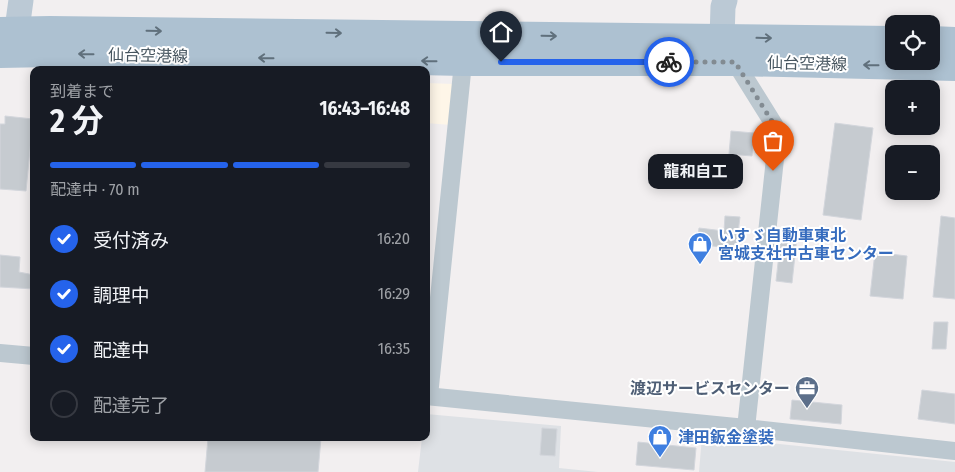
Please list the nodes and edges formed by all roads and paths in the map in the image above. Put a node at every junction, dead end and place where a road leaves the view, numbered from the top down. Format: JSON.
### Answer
{"nodes":[{"id":1,"x":21,"y":0,"type":"edge"},
{"id":2,"x":724,"y":0,"type":"edge"},
{"id":3,"x":722,"y":38,"type":"junction"},
{"id":4,"x":885,"y":40,"type":"edge"},
{"id":5,"x":940,"y":40,"type":"edge"},
{"id":6,"x":955,"y":41,"type":"edge"},
{"id":7,"x":8,"y":42,"type":"edge"},
{"id":8,"x":464,"y":48,"type":"junction"},
{"id":9,"x":735,"y":62,"type":"junction"},
{"id":10,"x":955,"y":66,"type":"edge"},
{"id":11,"x":0,"y":353,"type":"edge"},
{"id":12,"x":30,"y":356,"type":"edge"},
{"id":13,"x":430,"y":377,"type":"edge"},
{"id":14,"x":430,"y":396,"type":"edge"},
{"id":15,"x":746,"y":428,"type":"junction"},
{"id":16,"x":955,"y":451,"type":"edge"}],
"edges":[{"from":1,"to":7,"type":"street"},
{"from":2,"to":3,"type":"street"},
{"from":3,"to":4,"type":"main road","name":"仙台空港線","one_way":true},
{"from":8,"to":3,"type":"main road","name":"仙台空港線","one_way":true},
{"from":3,"to":9,"type":"street"},
{"from":5,"to":6,"type":"main road"},
{"from":7,"to":8,"type":"main road","name":"仙台空港線"},
{"from":8,"to":9,"type":"main road","name":"仙台空港線"},
{"from":8,"to":13,"type":"street"},
{"from":10,"to":9,"type":"main road","name":"仙台空港線","one_way":true},
{"from":9,"to":15,"type":"street"},
{"from":11,"to":12,"type":"street"},
{"from":14,"to":15,"type":"street"},
{"from":15,"to":16,"type":"street"}]}
